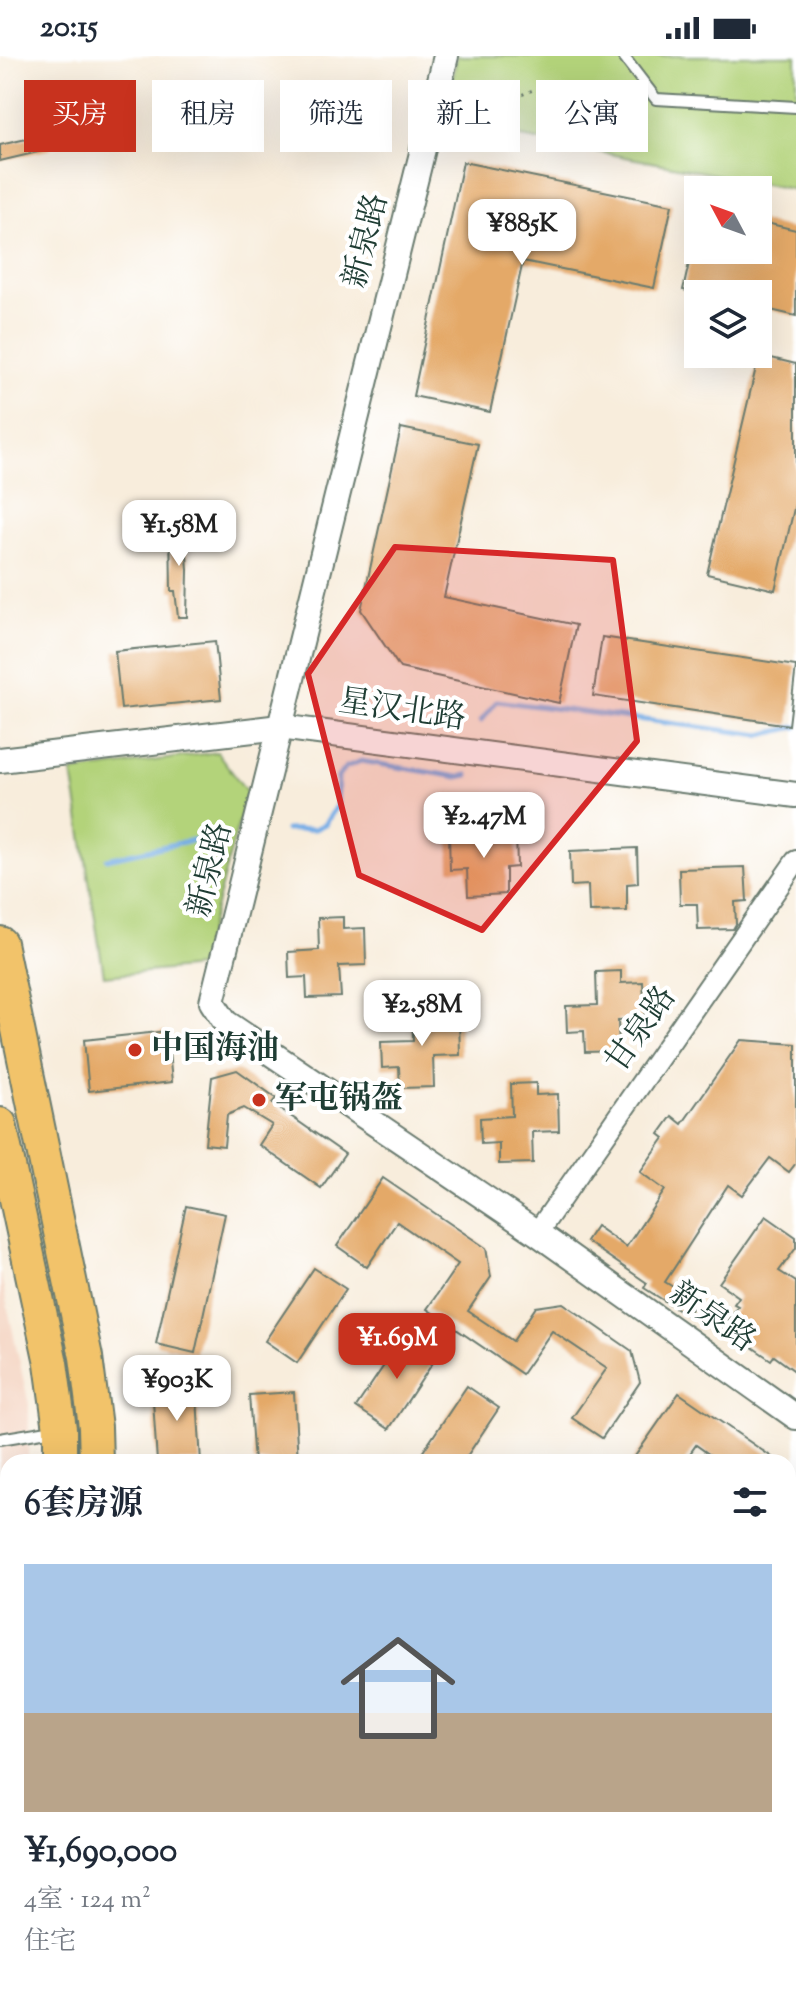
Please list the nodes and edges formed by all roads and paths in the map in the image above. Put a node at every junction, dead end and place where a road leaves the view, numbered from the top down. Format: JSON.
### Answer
{"nodes":[{"id":1,"x":446,"y":56,"type":"edge"},
{"id":2,"x":623,"y":56,"type":"edge"},
{"id":3,"x":440,"y":80,"type":"edge"},
{"id":4,"x":520,"y":95,"type":"edge"},
{"id":5,"x":656,"y":99,"type":"junction"},
{"id":6,"x":796,"y":107,"type":"edge"},
{"id":7,"x":422,"y":152,"type":"edge"},
{"id":8,"x":280,"y":727,"type":"junction"},
{"id":9,"x":0,"y":760,"type":"edge"},
{"id":10,"x":796,"y":795,"type":"edge"},
{"id":11,"x":796,"y":861,"type":"edge"},
{"id":12,"x":0,"y":943,"type":"edge"},
{"id":13,"x":0,"y":1124,"type":"edge"},
{"id":14,"x":537,"y":1233,"type":"junction"},
{"id":15,"x":796,"y":1417,"type":"edge"},
{"id":16,"x":60,"y":1429,"type":"junction"},
{"id":17,"x":0,"y":1439,"type":"edge"},
{"id":18,"x":60,"y":1454,"type":"edge"},
{"id":19,"x":96,"y":1454,"type":"edge"}],
"edges":[{"from":1,"to":3,"type":"street","name":"新泉路"},
{"from":2,"to":5,"type":"lane"},
{"from":4,"to":5,"type":"path"},
{"from":5,"to":6,"type":"lane"},
{"from":7,"to":8,"type":"street","name":"新泉路"},
{"from":8,"to":9,"type":"street","name":"星汉北路"},
{"from":8,"to":10,"type":"street","name":"星汉北路"},
{"from":8,"to":14,"type":"street","name":"新泉路"},
{"from":11,"to":14,"type":"street","name":"甘泉路"},
{"from":12,"to":19,"type":"main road"},
{"from":13,"to":16,"type":"main road"},
{"from":14,"to":15,"type":"street","name":"新泉路"},
{"from":16,"to":17,"type":"lane"},
{"from":16,"to":18,"type":"main road"}]}
